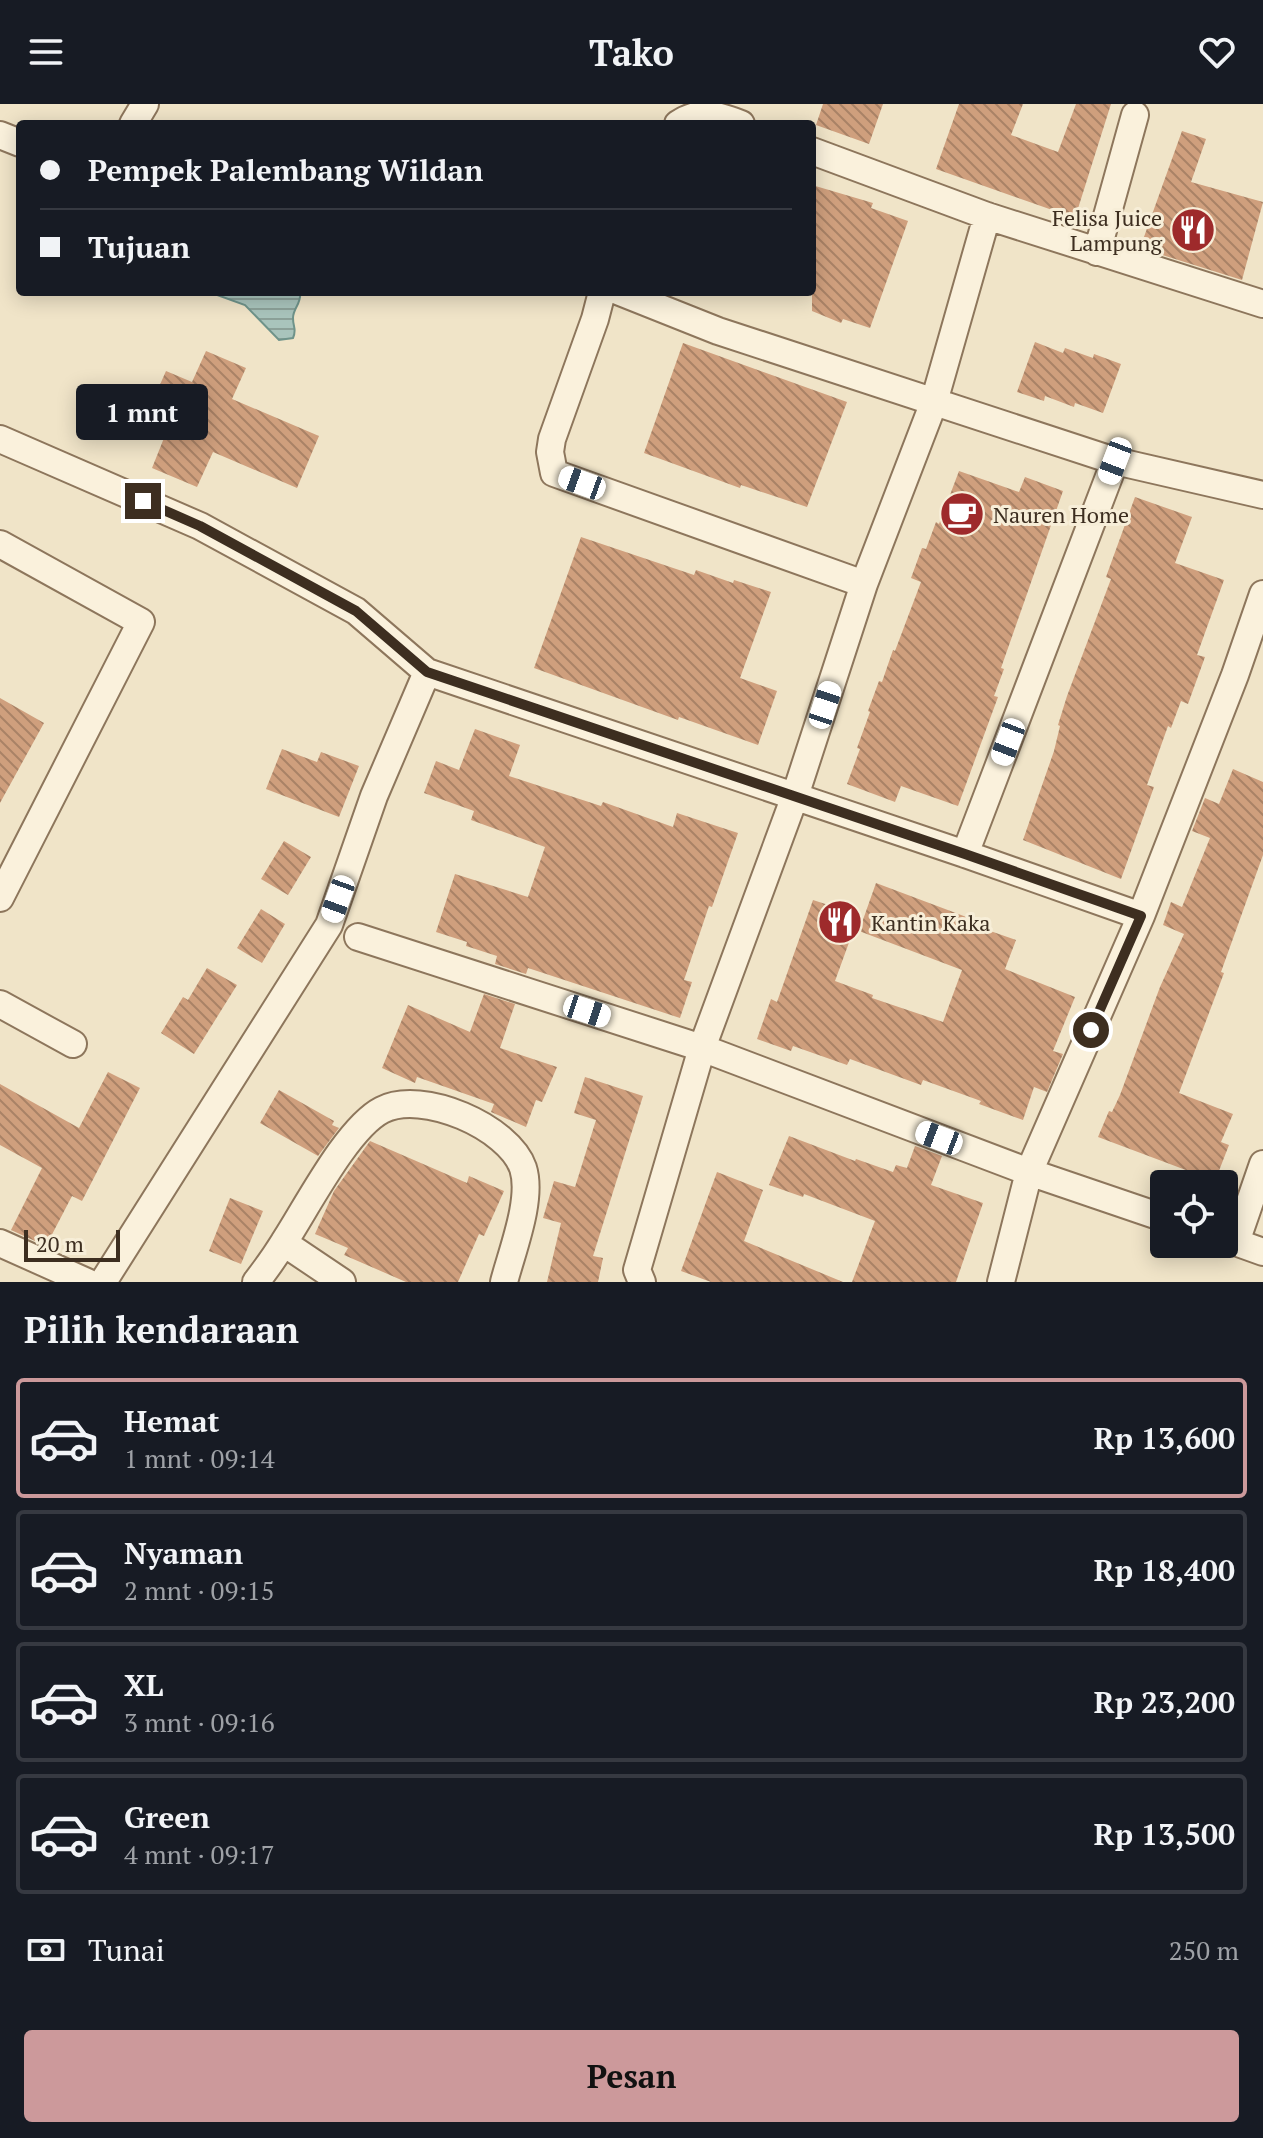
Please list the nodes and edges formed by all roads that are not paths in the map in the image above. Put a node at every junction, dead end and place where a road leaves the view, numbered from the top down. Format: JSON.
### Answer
{"nodes":[{"id":1,"x":1135,"y":115,"type":"dead end"},
{"id":2,"x":685,"y":120,"type":"edge"},
{"id":3,"x":731,"y":120,"type":"edge"},
{"id":4,"x":816,"y":152,"type":"edge"},
{"id":5,"x":987,"y":216,"type":"junction"},
{"id":6,"x":1097,"y":252,"type":"junction"},
{"id":7,"x":601,"y":296,"type":"edge"},
{"id":8,"x":630,"y":296,"type":"edge"},
{"id":9,"x":1263,"y":304,"type":"edge"},
{"id":10,"x":934,"y":402,"type":"junction"},
{"id":11,"x":0,"y":439,"type":"edge"},
{"id":12,"x":1115,"y":461,"type":"junction"},
{"id":13,"x":1263,"y":495,"type":"edge"},
{"id":14,"x":0,"y":544,"type":"edge"},
{"id":15,"x":864,"y":584,"type":"junction"},
{"id":16,"x":1263,"y":594,"type":"edge"},
{"id":17,"x":427,"y":672,"type":"junction"},
{"id":18,"x":795,"y":796,"type":"junction"},
{"id":19,"x":965,"y":854,"type":"junction"},
{"id":20,"x":0,"y":898,"type":"edge"},
{"id":21,"x":1141,"y":916,"type":"junction"},
{"id":22,"x":358,"y":937,"type":"dead end"},
{"id":23,"x":0,"y":1004,"type":"edge"},
{"id":24,"x":73,"y":1044,"type":"dead end"},
{"id":25,"x":702,"y":1048,"type":"junction"},
{"id":26,"x":1263,"y":1164,"type":"edge"},
{"id":27,"x":1029,"y":1172,"type":"junction"},
{"id":28,"x":1150,"y":1213,"type":"edge"},
{"id":29,"x":1238,"y":1222,"type":"edge"},
{"id":30,"x":0,"y":1243,"type":"edge"},
{"id":31,"x":284,"y":1243,"type":"junction"},
{"id":32,"x":1238,"y":1243,"type":"edge"},
{"id":33,"x":1263,"y":1252,"type":"edge"},
{"id":34,"x":87,"y":1282,"type":"edge"},
{"id":35,"x":103,"y":1282,"type":"edge"},
{"id":36,"x":256,"y":1282,"type":"edge"},
{"id":37,"x":342,"y":1282,"type":"edge"},
{"id":38,"x":504,"y":1282,"type":"edge"},
{"id":39,"x":642,"y":1282,"type":"edge"},
{"id":40,"x":1001,"y":1282,"type":"edge"}],
"edges":[{"from":1,"to":6,"type":"street"},
{"from":2,"to":3,"type":"street"},
{"from":4,"to":5,"type":"street"},
{"from":5,"to":6,"type":"street"},
{"from":5,"to":10,"type":"street"},
{"from":6,"to":9,"type":"street"},
{"from":7,"to":15,"type":"street"},
{"from":8,"to":10,"type":"street"},
{"from":10,"to":12,"type":"street"},
{"from":10,"to":15,"type":"street"},
{"from":11,"to":17,"type":"street"},
{"from":12,"to":13,"type":"street"},
{"from":12,"to":19,"type":"street"},
{"from":14,"to":20,"type":"street"},
{"from":15,"to":18,"type":"street"},
{"from":16,"to":21,"type":"street"},
{"from":17,"to":18,"type":"street"},
{"from":17,"to":35,"type":"street"},
{"from":18,"to":19,"type":"street"},
{"from":18,"to":25,"type":"street"},
{"from":19,"to":21,"type":"street"},
{"from":21,"to":27,"type":"street"},
{"from":22,"to":25,"type":"street"},
{"from":23,"to":24,"type":"street"},
{"from":25,"to":27,"type":"street"},
{"from":25,"to":39,"type":"street"},
{"from":26,"to":29,"type":"street"},
{"from":27,"to":28,"type":"street"},
{"from":27,"to":40,"type":"street"},
{"from":30,"to":34,"type":"street"},
{"from":31,"to":36,"type":"street"},
{"from":31,"to":37,"type":"street"},
{"from":31,"to":38,"type":"street"},
{"from":32,"to":33,"type":"street"}]}
